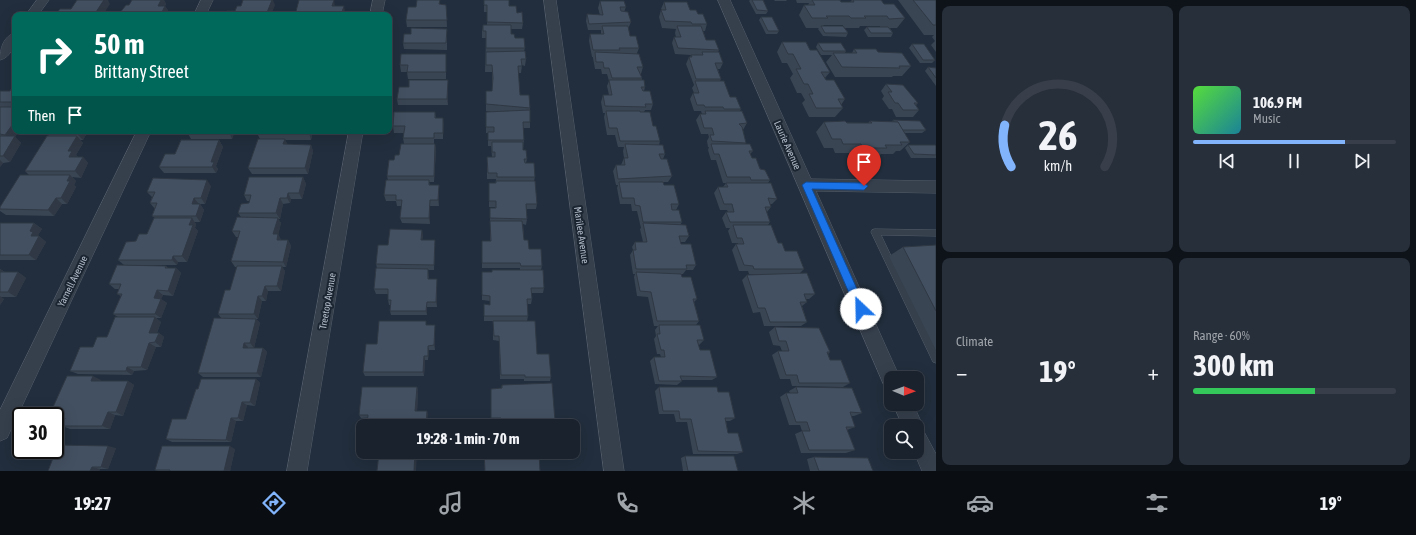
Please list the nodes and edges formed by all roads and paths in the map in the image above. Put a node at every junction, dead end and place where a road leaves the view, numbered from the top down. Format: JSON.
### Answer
{"nodes":[{"id":1,"x":44,"y":0,"type":"edge"},
{"id":2,"x":207,"y":0,"type":"edge"},
{"id":3,"x":379,"y":0,"type":"edge"},
{"id":4,"x":550,"y":0,"type":"edge"},
{"id":5,"x":724,"y":0,"type":"edge"},
{"id":6,"x":34,"y":12,"type":"edge"},
{"id":7,"x":201,"y":12,"type":"edge"},
{"id":8,"x":377,"y":12,"type":"edge"},
{"id":9,"x":12,"y":41,"type":"edge"},
{"id":10,"x":0,"y":56,"type":"edge"},
{"id":11,"x":143,"y":134,"type":"edge"},
{"id":12,"x":355,"y":134,"type":"edge"},
{"id":13,"x":806,"y":185,"type":"junction"},
{"id":14,"x":936,"y":187,"type":"edge"},
{"id":15,"x":936,"y":233,"type":"edge"},
{"id":16,"x":936,"y":359,"type":"edge"},
{"id":17,"x":888,"y":371,"type":"edge"},
{"id":18,"x":0,"y":431,"type":"edge"},
{"id":19,"x":924,"y":451,"type":"edge"},
{"id":20,"x":297,"y":471,"type":"edge"},
{"id":21,"x":614,"y":471,"type":"edge"},
{"id":22,"x":933,"y":471,"type":"edge"}],
"edges":[{"from":1,"to":6,"type":"street"},
{"from":2,"to":7,"type":"street"},
{"from":3,"to":8,"type":"street"},
{"from":4,"to":21,"type":"street","name":"Marilee Avenue"},
{"from":5,"to":13,"type":"street","name":"Laurie Avenue"},
{"from":9,"to":10,"type":"street"},
{"from":11,"to":18,"type":"street","name":"Yarnell Avenue"},
{"from":12,"to":20,"type":"street","name":"Treetop Avenue"},
{"from":13,"to":14,"type":"street"},
{"from":13,"to":17,"type":"street","name":"Laurie Avenue"},
{"from":15,"to":16,"type":"lane"},
{"from":19,"to":22,"type":"street"}]}
